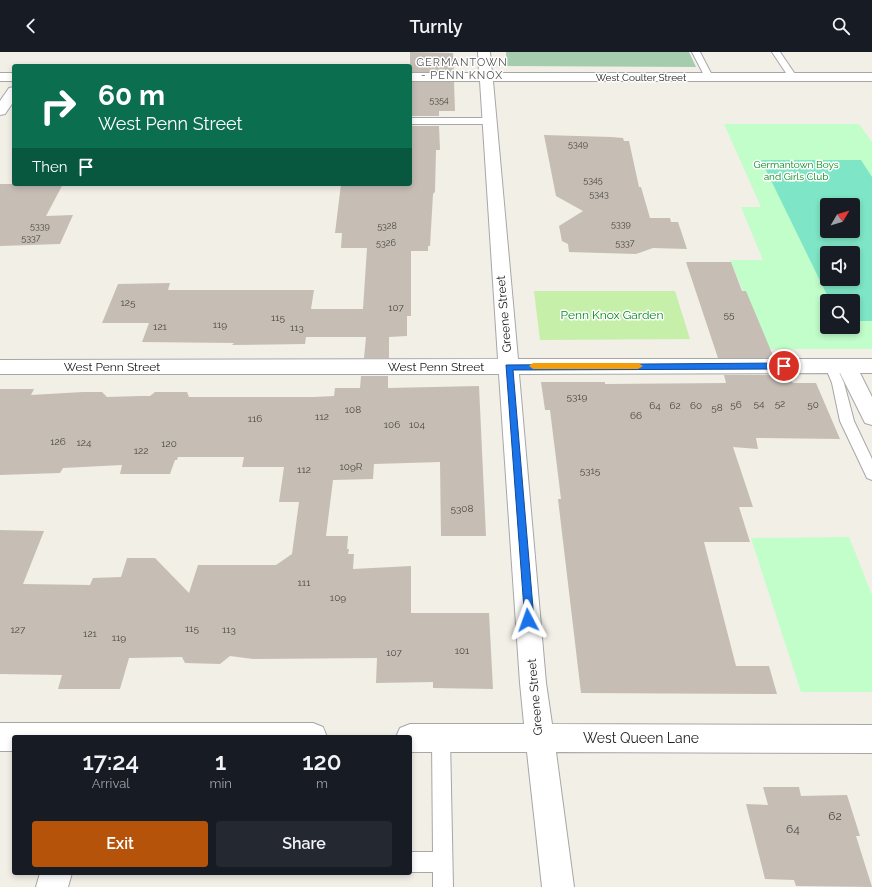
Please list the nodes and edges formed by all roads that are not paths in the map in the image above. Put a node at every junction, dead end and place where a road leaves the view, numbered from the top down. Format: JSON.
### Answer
{"nodes":[{"id":1,"x":484,"y":52,"type":"edge"},
{"id":2,"x":696,"y":52,"type":"edge"},
{"id":3,"x":776,"y":52,"type":"edge"},
{"id":4,"x":0,"y":77,"type":"edge"},
{"id":5,"x":12,"y":77,"type":"edge"},
{"id":6,"x":412,"y":77,"type":"edge"},
{"id":7,"x":486,"y":77,"type":"junction"},
{"id":8,"x":710,"y":77,"type":"junction"},
{"id":9,"x":793,"y":77,"type":"junction"},
{"id":10,"x":872,"y":78,"type":"edge"},
{"id":11,"x":12,"y":94,"type":"edge"},
{"id":12,"x":0,"y":111,"type":"edge"},
{"id":13,"x":412,"y":121,"type":"edge"},
{"id":14,"x":488,"y":121,"type":"junction"},
{"id":15,"x":839,"y":366,"type":"junction"},
{"id":16,"x":872,"y":366,"type":"edge"},
{"id":17,"x":0,"y":367,"type":"edge"},
{"id":18,"x":508,"y":367,"type":"junction"},
{"id":19,"x":872,"y":417,"type":"edge"},
{"id":20,"x":872,"y":474,"type":"edge"},
{"id":21,"x":0,"y":737,"type":"edge"},
{"id":22,"x":12,"y":737,"type":"edge"},
{"id":23,"x":412,"y":738,"type":"edge"},
{"id":24,"x":441,"y":738,"type":"junction"},
{"id":25,"x":539,"y":738,"type":"junction"},
{"id":26,"x":872,"y":739,"type":"edge"},
{"id":27,"x":412,"y":862,"type":"edge"},
{"id":28,"x":443,"y":862,"type":"junction"},
{"id":29,"x":55,"y":875,"type":"edge"},
{"id":30,"x":52,"y":887,"type":"edge"},
{"id":31,"x":443,"y":887,"type":"edge"},
{"id":32,"x":558,"y":887,"type":"edge"}],
"edges":[{"from":1,"to":7,"type":"street","name":"Greene Street"},
{"from":2,"to":8,"type":"lane"},
{"from":3,"to":9,"type":"lane"},
{"from":4,"to":5,"type":"street"},
{"from":6,"to":7,"type":"street","name":"West Coulter Street"},
{"from":7,"to":8,"type":"street","name":"West Coulter Street"},
{"from":7,"to":14,"type":"street","name":"Greene Street"},
{"from":8,"to":9,"type":"street","name":"West Coulter Street"},
{"from":9,"to":10,"type":"street","name":"West Coulter Street"},
{"from":11,"to":12,"type":"street"},
{"from":13,"to":14,"type":"lane"},
{"from":14,"to":18,"type":"street","name":"Greene Street"},
{"from":15,"to":16,"type":"street","name":"West Penn Street"},
{"from":15,"to":18,"type":"street","name":"West Penn Street"},
{"from":15,"to":19,"type":"street"},
{"from":15,"to":20,"type":"lane"},
{"from":17,"to":18,"type":"street","name":"West Penn Street"},
{"from":18,"to":25,"type":"street","name":"Greene Street"},
{"from":21,"to":22,"type":"street"},
{"from":23,"to":24,"type":"street","name":"West Queen Lane"},
{"from":24,"to":25,"type":"street","name":"West Queen Lane"},
{"from":24,"to":28,"type":"lane"},
{"from":25,"to":26,"type":"street","name":"West Queen Lane"},
{"from":25,"to":32,"type":"street","name":"Greene Street"},
{"from":27,"to":28,"type":"lane"},
{"from":28,"to":31,"type":"lane"},
{"from":29,"to":30,"type":"street"}]}
